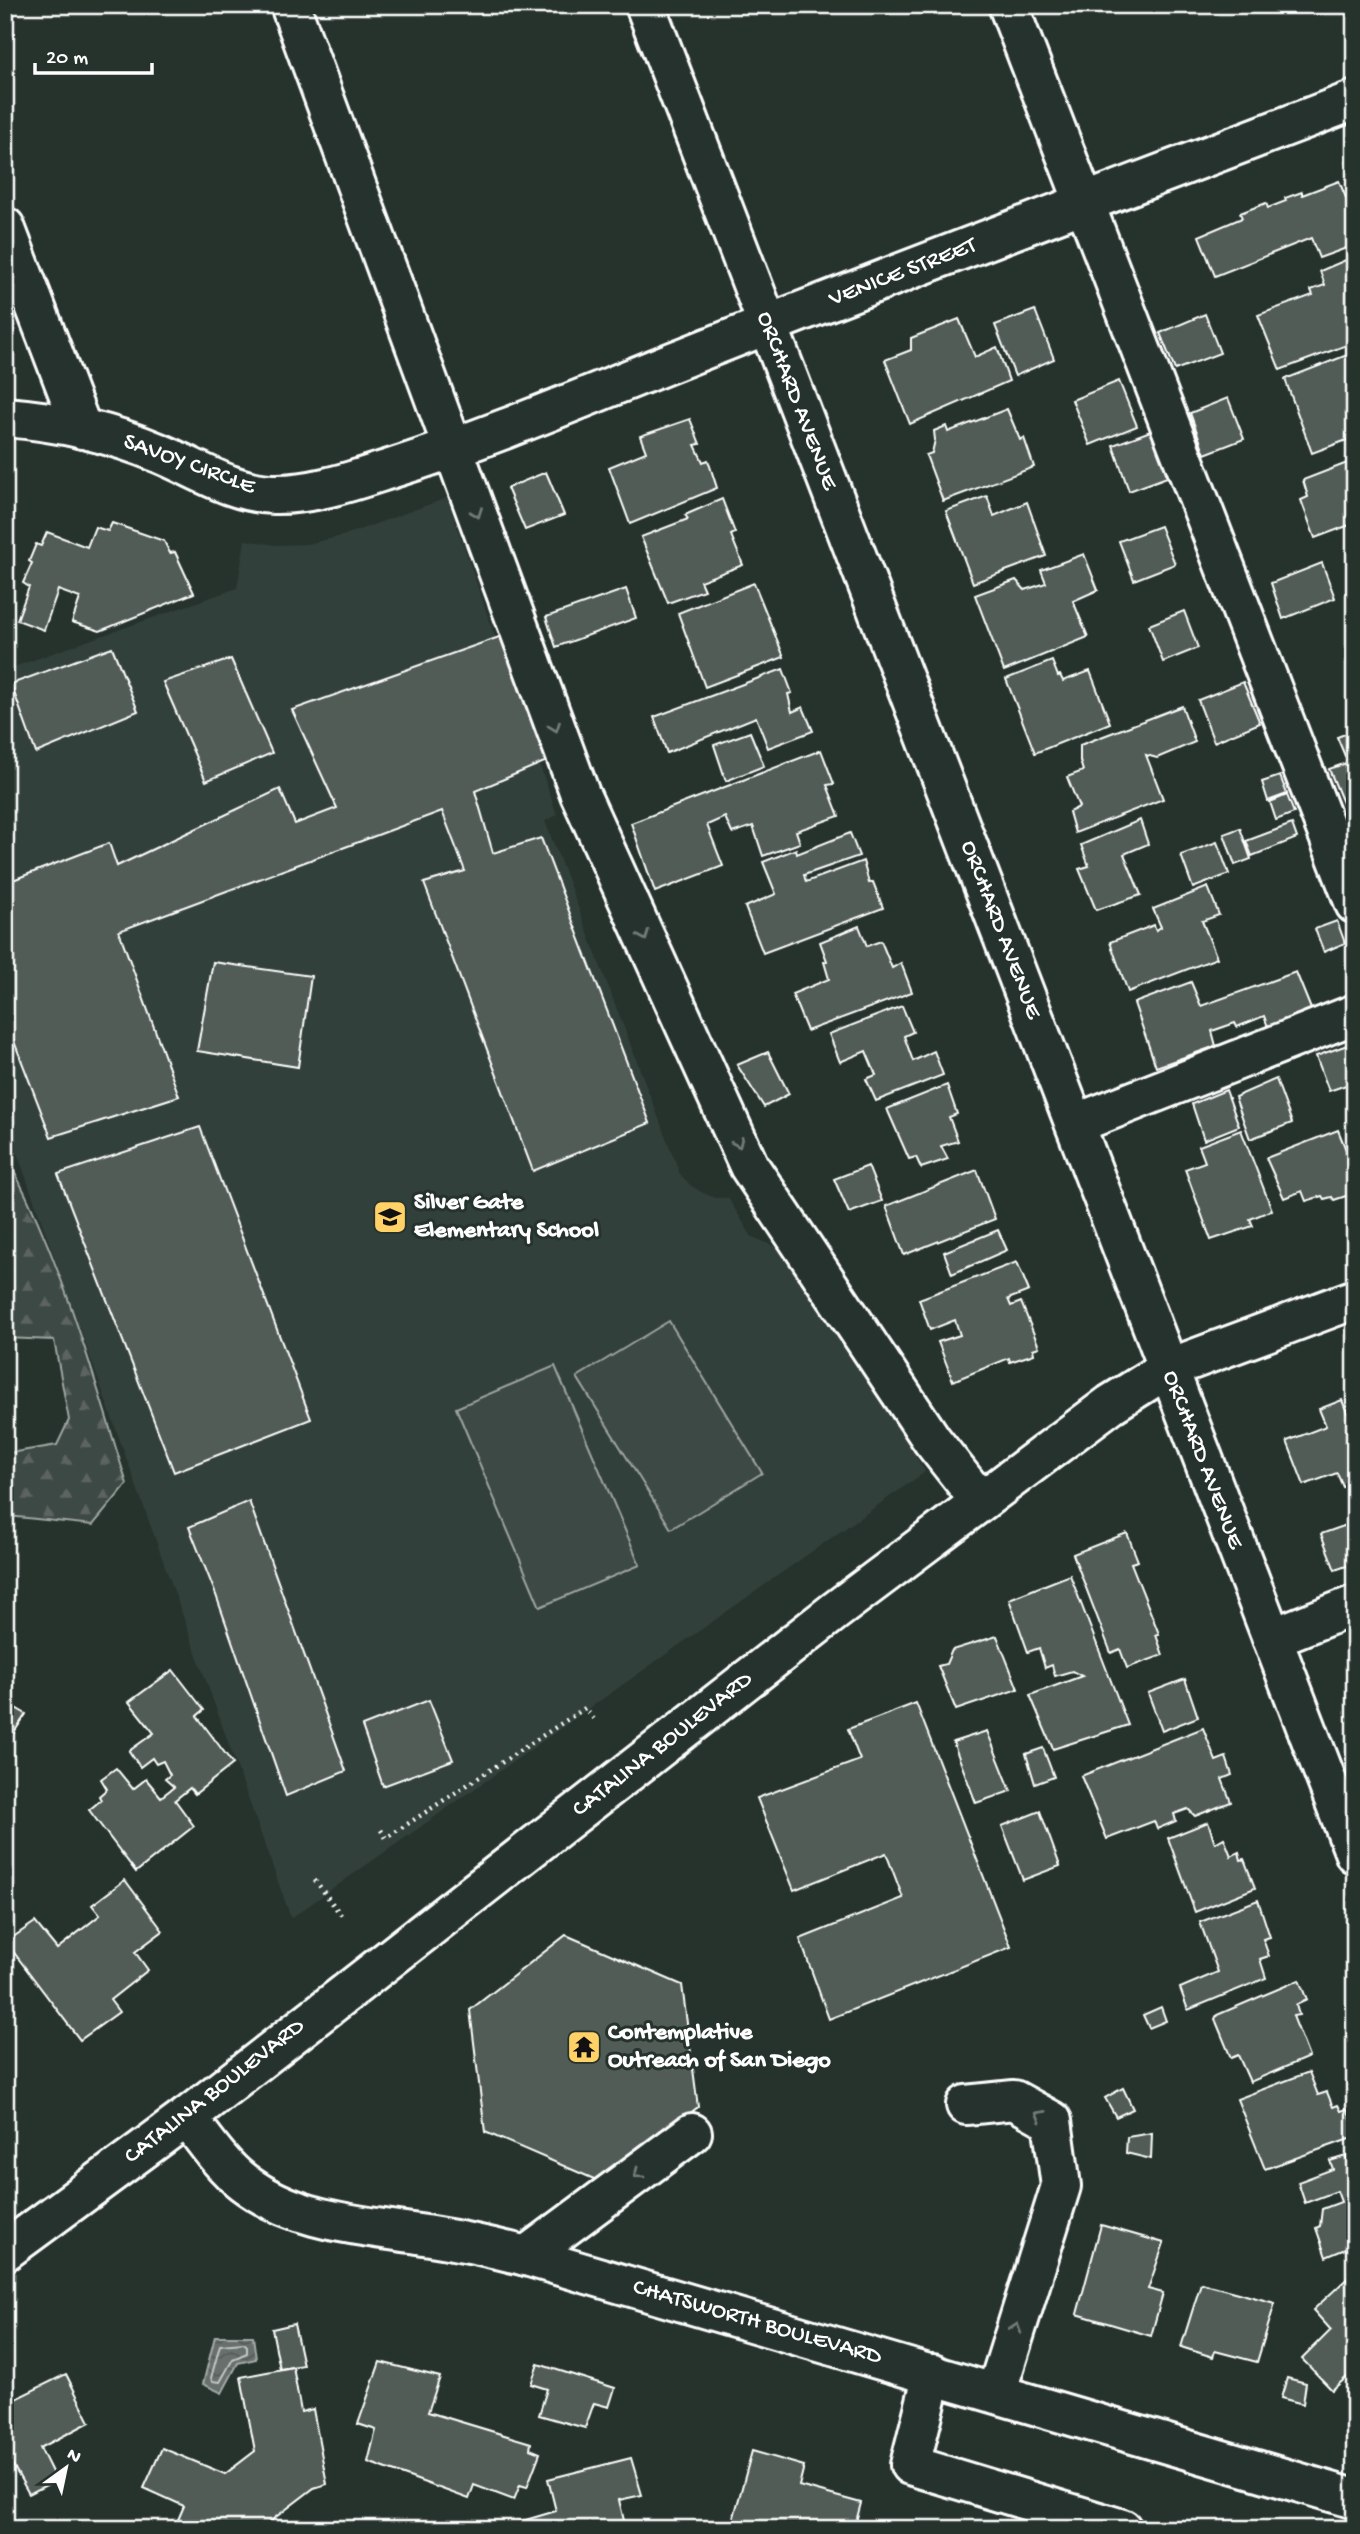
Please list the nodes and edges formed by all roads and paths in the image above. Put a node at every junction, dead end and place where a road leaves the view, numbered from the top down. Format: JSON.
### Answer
{"nodes":[{"id":1,"x":290,"y":5,"type":"edge"},
{"id":2,"x":645,"y":5,"type":"edge"},
{"id":3,"x":1008,"y":5,"type":"edge"},
{"id":4,"x":1355,"y":100,"type":"edge"},
{"id":5,"x":1084,"y":205,"type":"junction"},
{"id":6,"x":5,"y":227,"type":"edge"},
{"id":7,"x":766,"y":324,"type":"junction"},
{"id":8,"x":5,"y":417,"type":"edge"},
{"id":9,"x":82,"y":429,"type":"junction"},
{"id":10,"x":453,"y":449,"type":"junction"},
{"id":11,"x":1355,"y":904,"type":"edge"},
{"id":12,"x":1355,"y":1014,"type":"edge"},
{"id":13,"x":1075,"y":1124,"type":"junction"},
{"id":14,"x":1355,"y":1299,"type":"edge"},
{"id":15,"x":1167,"y":1369,"type":"junction"},
{"id":16,"x":980,"y":1501,"type":"junction"},
{"id":17,"x":1355,"y":1605,"type":"edge"},
{"id":18,"x":1272,"y":1638,"type":"junction"},
{"id":19,"x":596,"y":1722,"type":"dead end"},
{"id":20,"x":381,"y":1830,"type":"dead end"},
{"id":21,"x":1355,"y":1854,"type":"edge"},
{"id":22,"x":315,"y":1880,"type":"dead end"},
{"id":23,"x":341,"y":1915,"type":"dead end"},
{"id":24,"x":966,"y":2105,"type":"dead end"},
{"id":25,"x":187,"y":2117,"type":"junction"},
{"id":26,"x":692,"y":2133,"type":"dead end"},
{"id":27,"x":5,"y":2251,"type":"edge"},
{"id":28,"x":526,"y":2256,"type":"junction"},
{"id":29,"x":933,"y":2374,"type":"junction"},
{"id":30,"x":996,"y":2393,"type":"junction"},
{"id":31,"x":1355,"y":2498,"type":"edge"},
{"id":32,"x":1122,"y":2529,"type":"edge"}],
"edges":[{"from":1,"to":10,"type":"street"},
{"from":2,"to":7,"type":"street","name":"ORCHARD AVENUE"},
{"from":3,"to":5,"type":"street"},
{"from":4,"to":5,"type":"street","name":"VENICE STREET"},
{"from":5,"to":7,"type":"street","name":"VENICE STREET"},
{"from":5,"to":11,"type":"street"},
{"from":6,"to":9,"type":"street"},
{"from":7,"to":10,"type":"street","name":"VENICE STREET"},
{"from":7,"to":13,"type":"street","name":"ORCHARD AVENUE"},
{"from":8,"to":9,"type":"street","name":"SAVOY CIRCLE"},
{"from":9,"to":10,"type":"street","name":"SAVOY CIRCLE"},
{"from":10,"to":16,"type":"street","one_way":true},
{"from":12,"to":13,"type":"street"},
{"from":13,"to":15,"type":"street","name":"ORCHARD AVENUE"},
{"from":14,"to":15,"type":"street","name":"CATALINA BOULEVARD"},
{"from":15,"to":16,"type":"street","name":"CATALINA BOULEVARD"},
{"from":15,"to":18,"type":"street","name":"ORCHARD AVENUE"},
{"from":16,"to":25,"type":"street","name":"CATALINA BOULEVARD"},
{"from":17,"to":18,"type":"street"},
{"from":18,"to":21,"type":"street","name":"ORCHARD AVENUE"},
{"from":19,"to":20,"type":"path"},
{"from":22,"to":23,"type":"path"},
{"from":30,"to":24,"type":"street","one_way":true},
{"from":25,"to":27,"type":"street","name":"CATALINA BOULEVARD"},
{"from":25,"to":28,"type":"street","name":"CHATSWORTH BOULEVARD"},
{"from":26,"to":28,"type":"street","one_way":true},
{"from":28,"to":29,"type":"street","name":"CHATSWORTH BOULEVARD"},
{"from":29,"to":30,"type":"street","name":"CHATSWORTH BOULEVARD"},
{"from":29,"to":32,"type":"street"},
{"from":30,"to":31,"type":"street","name":"CHATSWORTH BOULEVARD"}]}
